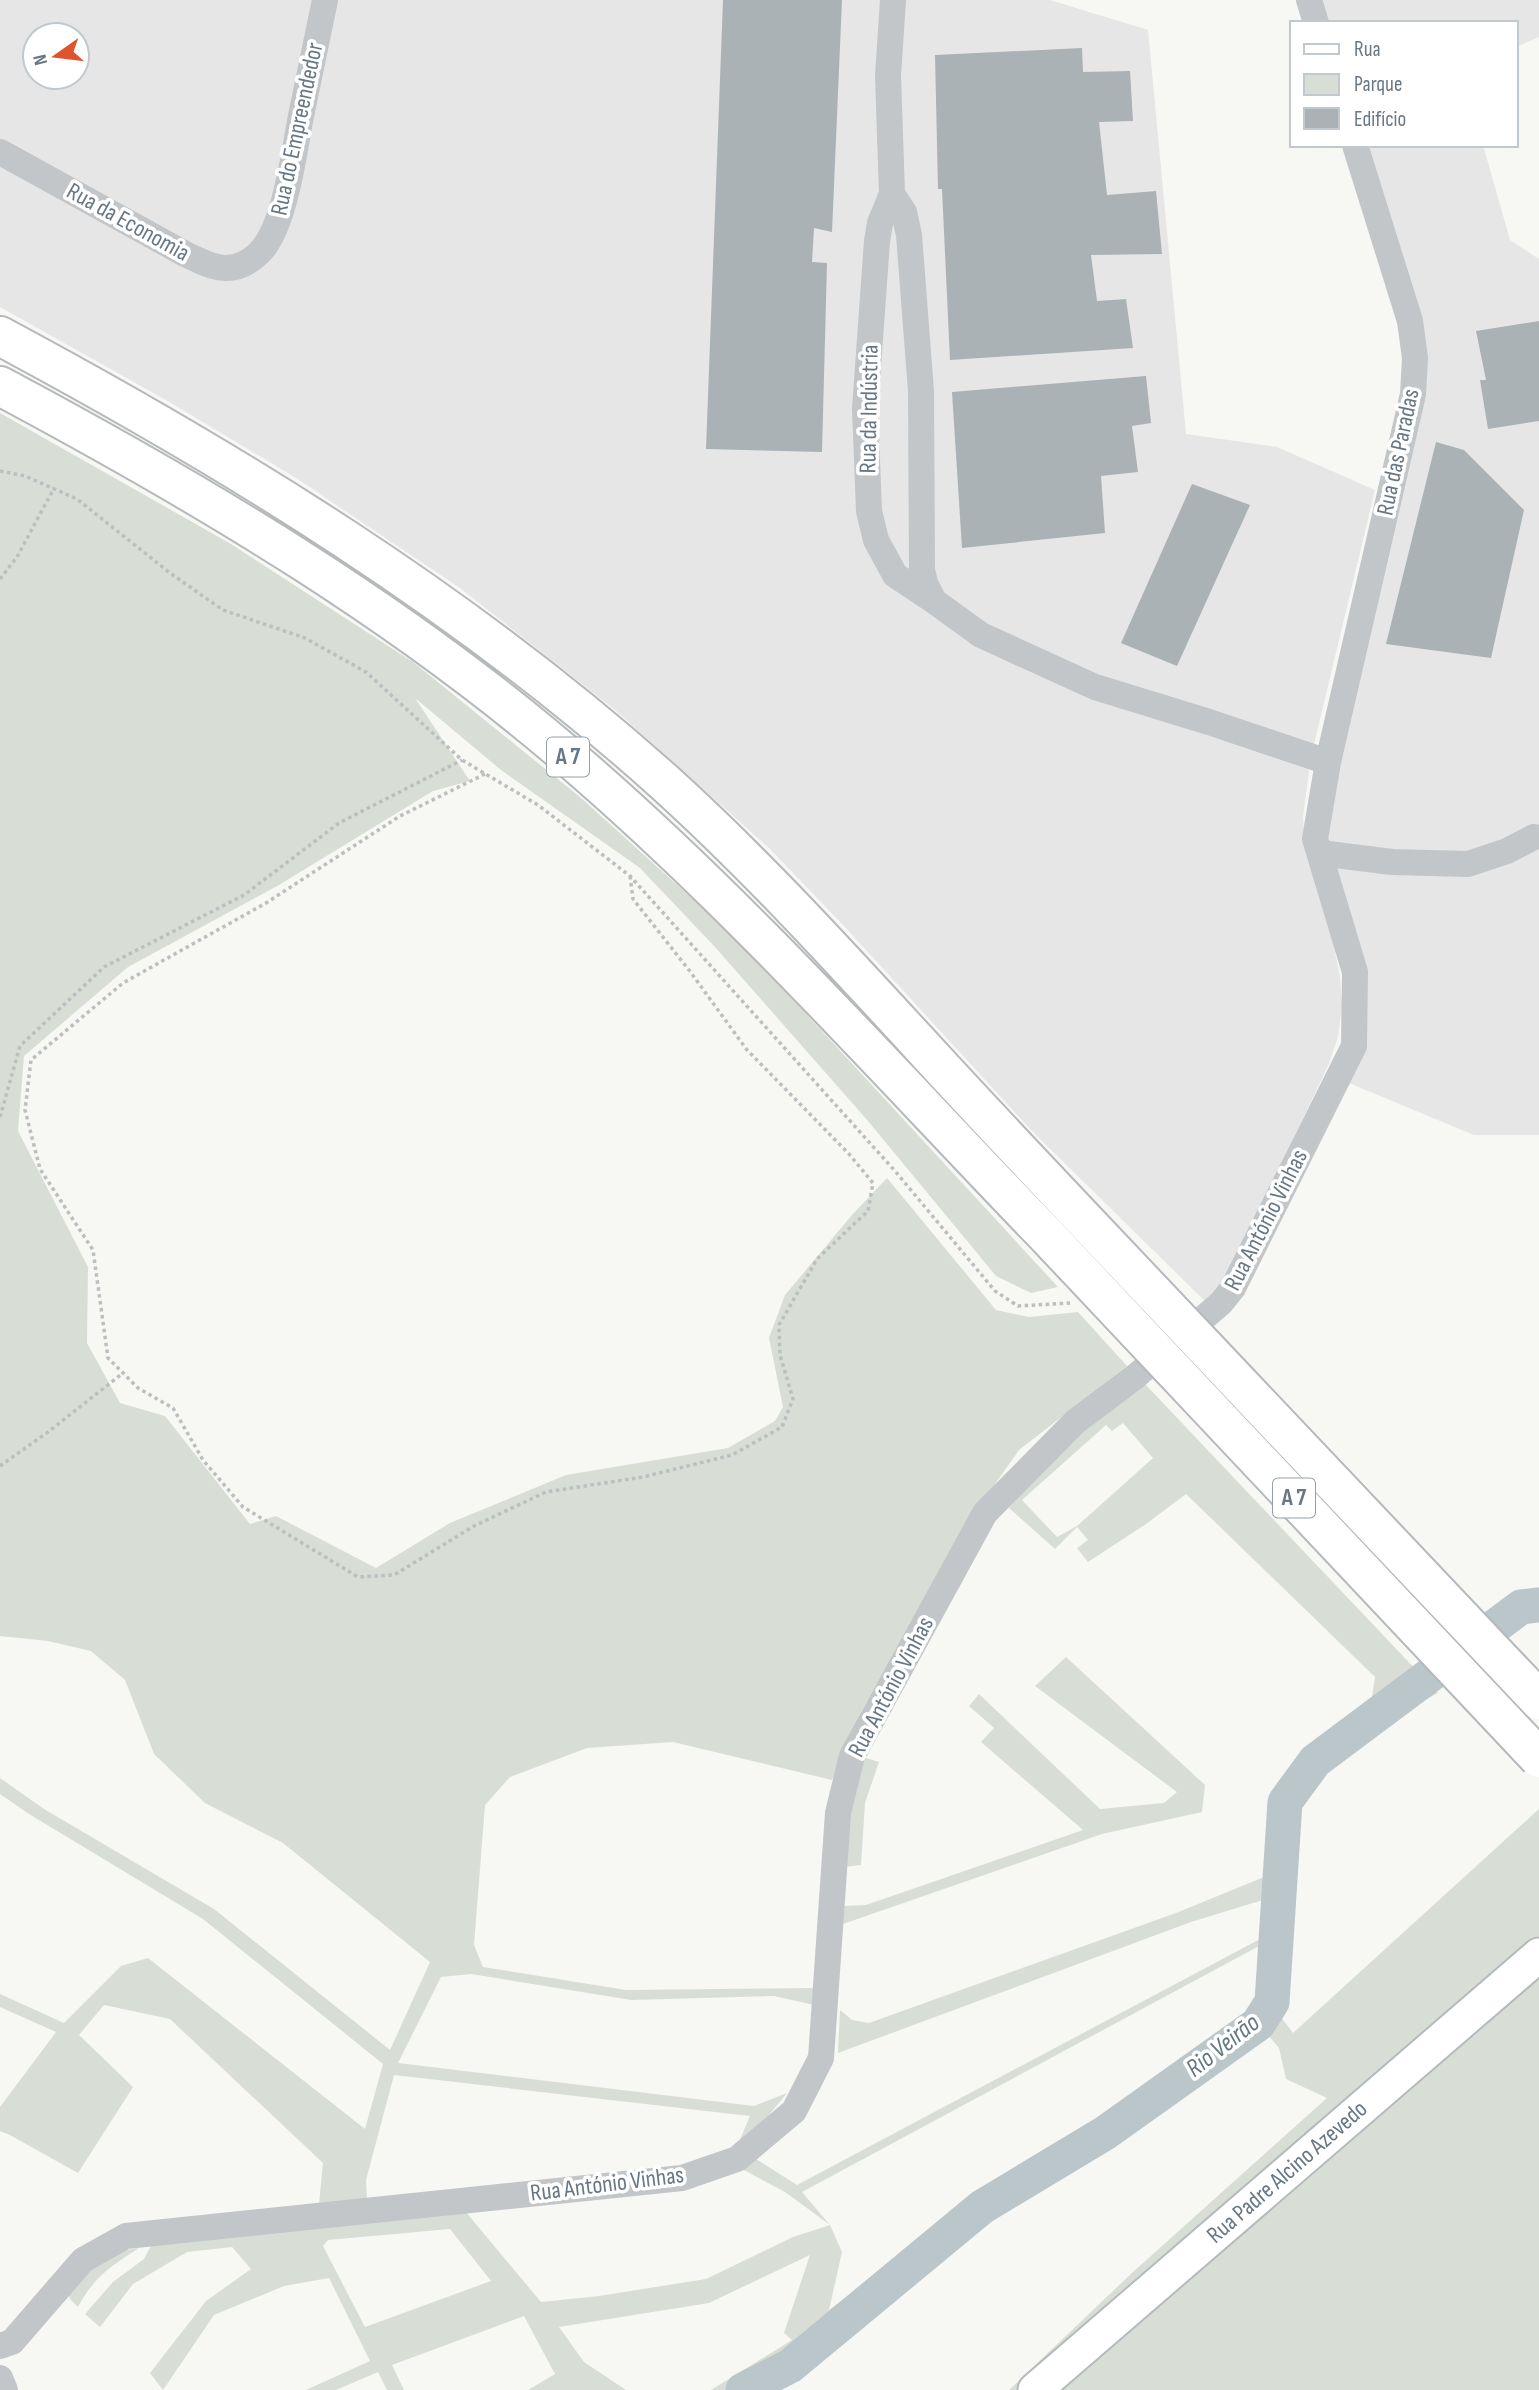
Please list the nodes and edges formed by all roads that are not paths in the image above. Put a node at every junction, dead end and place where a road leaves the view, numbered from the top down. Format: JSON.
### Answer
{"nodes":[{"id":1,"x":325,"y":0,"type":"edge"},
{"id":2,"x":892,"y":0,"type":"edge"},
{"id":3,"x":1309,"y":0,"type":"edge"},
{"id":4,"x":1315,"y":21,"type":"edge"},
{"id":5,"x":1355,"y":147,"type":"edge"},
{"id":6,"x":0,"y":152,"type":"edge"},
{"id":7,"x":892,"y":194,"type":"junction"},
{"id":8,"x":258,"y":254,"type":"joint"},
{"id":9,"x":0,"y":336,"type":"edge"},
{"id":10,"x":0,"y":386,"type":"edge"},
{"id":11,"x":934,"y":601,"type":"junction"},
{"id":12,"x":1328,"y":762,"type":"junction"},
{"id":13,"x":1534,"y":837,"type":"dead end"},
{"id":14,"x":1320,"y":853,"type":"junction"},
{"id":15,"x":1539,"y":1700,"type":"edge"},
{"id":16,"x":1539,"y":1758,"type":"edge"},
{"id":17,"x":1539,"y":1955,"type":"edge"},
{"id":18,"x":0,"y":2346,"type":"edge"},
{"id":19,"x":0,"y":2378,"type":"edge"},
{"id":20,"x":5,"y":2390,"type":"edge"},
{"id":21,"x":1035,"y":2390,"type":"edge"}],
"edges":[{"from":1,"to":8,"type":"street","name":"Rua do Empreendedor"},
{"from":2,"to":7,"type":"street","name":"Rua da Indústria"},
{"from":3,"to":4,"type":"street"},
{"from":5,"to":12,"type":"street","name":"Rua das Paradas"},
{"from":6,"to":8,"type":"street","name":"Rua da Economia"},
{"from":7,"to":11,"type":"street","name":"Rua da Indústria"},
{"from":7,"to":11,"type":"street","name":"Rua da Indústria"},
{"from":9,"to":15,"type":"highway","number":"A 7","bridge":true},
{"from":10,"to":16,"type":"highway","number":"A 7","bridge":true},
{"from":11,"to":12,"type":"street","name":"Rua da Indústria"},
{"from":12,"to":14,"type":"street","name":"Rua António Vinhas"},
{"from":13,"to":14,"type":"street"},
{"from":14,"to":18,"type":"street","name":"Rua António Vinhas"},
{"from":17,"to":21,"type":"main road","name":"Rua Padre Alcino Azevedo"},
{"from":19,"to":20,"type":"street"}]}
